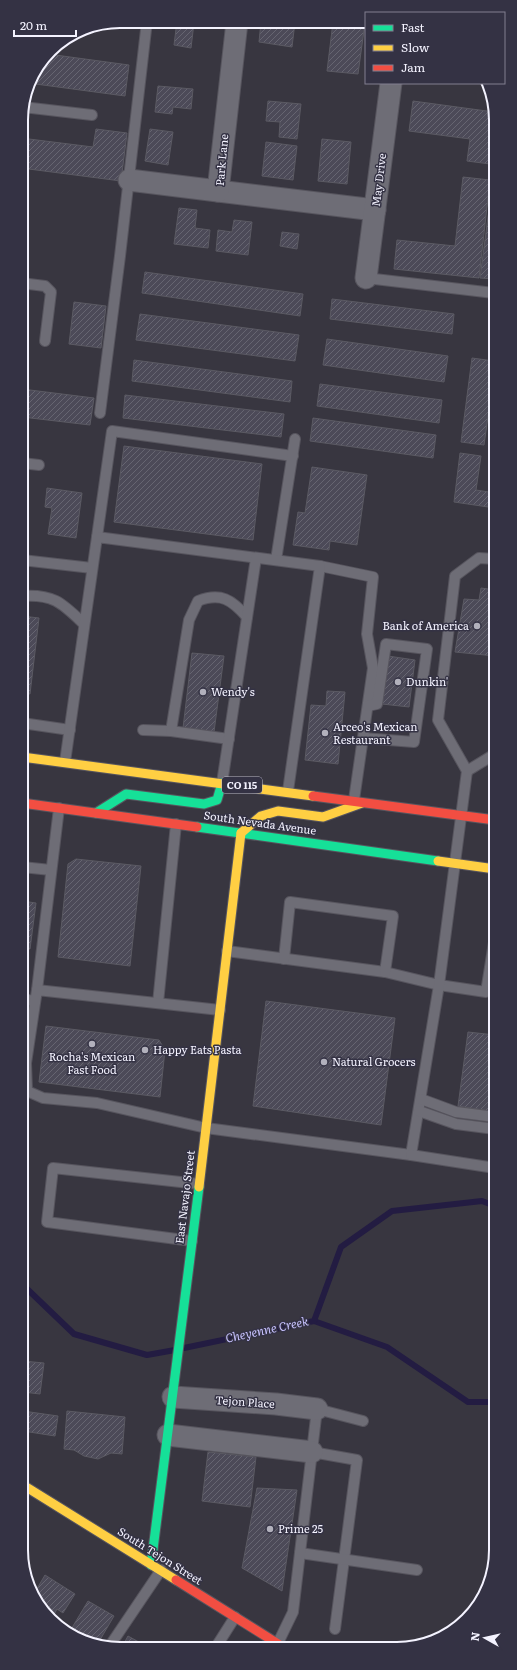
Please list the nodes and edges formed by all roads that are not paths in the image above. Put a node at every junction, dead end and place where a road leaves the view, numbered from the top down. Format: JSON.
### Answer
{"nodes":[{"id":1,"x":146,"y":28,"type":"edge"},
{"id":2,"x":236,"y":28,"type":"edge"},
{"id":3,"x":391,"y":84,"type":"edge"},
{"id":4,"x":29,"y":107,"type":"edge"},
{"id":5,"x":92,"y":115,"type":"dead end"},
{"id":6,"x":129,"y":180,"type":"junction"},
{"id":7,"x":218,"y":190,"type":"junction"},
{"id":8,"x":375,"y":210,"type":"junction"},
{"id":9,"x":366,"y":278,"type":"joint"},
{"id":10,"x":28,"y":284,"type":"edge"},
{"id":11,"x":489,"y":292,"type":"edge"},
{"id":12,"x":45,"y":341,"type":"dead end"},
{"id":13,"x":100,"y":413,"type":"dead end"},
{"id":14,"x":295,"y":439,"type":"dead end"},
{"id":15,"x":293,"y":456,"type":"junction"},
{"id":16,"x":28,"y":464,"type":"edge"},
{"id":17,"x":39,"y":465,"type":"dead end"},
{"id":18,"x":96,"y":537,"type":"junction"},
{"id":19,"x":256,"y":558,"type":"junction"},
{"id":20,"x":489,"y":559,"type":"edge"},
{"id":21,"x":276,"y":560,"type":"junction"},
{"id":22,"x":28,"y":561,"type":"edge"},
{"id":23,"x":320,"y":566,"type":"junction"},
{"id":24,"x":92,"y":568,"type":"junction"},
{"id":25,"x":28,"y":596,"type":"edge"},
{"id":26,"x":247,"y":617,"type":"junction"},
{"id":27,"x":84,"y":624,"type":"junction"},
{"id":28,"x":368,"y":706,"type":"junction"},
{"id":29,"x":28,"y":724,"type":"edge"},
{"id":30,"x":70,"y":730,"type":"junction"},
{"id":31,"x":143,"y":730,"type":"dead end"},
{"id":32,"x":171,"y":731,"type":"junction"},
{"id":33,"x":363,"y":738,"type":"junction"},
{"id":34,"x":229,"y":739,"type":"junction"},
{"id":35,"x":28,"y":758,"type":"edge"},
{"id":36,"x":489,"y":758,"type":"edge"},
{"id":37,"x":65,"y":762,"type":"junction"},
{"id":38,"x":467,"y":771,"type":"junction"},
{"id":39,"x":222,"y":783,"type":"junction"},
{"id":40,"x":288,"y":791,"type":"junction"},
{"id":41,"x":354,"y":800,"type":"junction"},
{"id":42,"x":364,"y":802,"type":"junction"},
{"id":43,"x":28,"y":804,"type":"edge"},
{"id":44,"x":59,"y":808,"type":"junction"},
{"id":45,"x":96,"y":813,"type":"junction"},
{"id":46,"x":461,"y":815,"type":"junction"},
{"id":47,"x":489,"y":819,"type":"edge"},
{"id":48,"x":176,"y":824,"type":"junction"},
{"id":49,"x":241,"y":833,"type":"junction"},
{"id":50,"x":454,"y":862,"type":"junction"},
{"id":51,"x":28,"y":868,"type":"edge"},
{"id":52,"x":489,"y":868,"type":"edge"},
{"id":53,"x":51,"y":870,"type":"junction"},
{"id":54,"x":227,"y":951,"type":"junction"},
{"id":55,"x":284,"y":959,"type":"junction"},
{"id":56,"x":385,"y":972,"type":"junction"},
{"id":57,"x":439,"y":985,"type":"junction"},
{"id":58,"x":37,"y":990,"type":"junction"},
{"id":59,"x":489,"y":993,"type":"edge"},
{"id":60,"x":28,"y":1000,"type":"edge"},
{"id":61,"x":35,"y":1001,"type":"junction"},
{"id":62,"x":158,"y":1003,"type":"junction"},
{"id":63,"x":220,"y":1010,"type":"junction"},
{"id":64,"x":28,"y":1049,"type":"edge"},
{"id":65,"x":28,"y":1091,"type":"edge"},
{"id":66,"x":421,"y":1099,"type":"junction"},
{"id":67,"x":419,"y":1111,"type":"junction"},
{"id":68,"x":489,"y":1116,"type":"edge"},
{"id":69,"x":206,"y":1128,"type":"junction"},
{"id":70,"x":489,"y":1128,"type":"edge"},
{"id":71,"x":411,"y":1155,"type":"junction"},
{"id":72,"x":489,"y":1167,"type":"edge"},
{"id":73,"x":199,"y":1184,"type":"junction"},
{"id":74,"x":192,"y":1241,"type":"junction"},
{"id":75,"x":173,"y":1397,"type":"junction"},
{"id":76,"x":316,"y":1409,"type":"junction"},
{"id":77,"x":363,"y":1421,"type":"dead end"},
{"id":78,"x":168,"y":1434,"type":"junction"},
{"id":79,"x":312,"y":1452,"type":"junction"},
{"id":80,"x":28,"y":1488,"type":"edge"},
{"id":81,"x":300,"y":1553,"type":"junction"},
{"id":82,"x":344,"y":1559,"type":"junction"},
{"id":83,"x":151,"y":1564,"type":"junction"},
{"id":84,"x":161,"y":1570,"type":"junction"},
{"id":85,"x":417,"y":1570,"type":"dead end"},
{"id":86,"x":235,"y":1617,"type":"junction"},
{"id":87,"x":335,"y":1629,"type":"dead end"},
{"id":88,"x":113,"y":1642,"type":"edge"},
{"id":89,"x":219,"y":1642,"type":"edge"},
{"id":90,"x":273,"y":1642,"type":"edge"},
{"id":91,"x":281,"y":1642,"type":"edge"}],
"edges":[{"from":1,"to":6,"type":"lane"},
{"from":2,"to":7,"type":"street","name":"Park Lane"},
{"from":3,"to":8,"type":"street","name":"May Drive"},
{"from":4,"to":5,"type":"lane"},
{"from":6,"to":7,"type":"street"},
{"from":6,"to":13,"type":"lane"},
{"from":7,"to":8,"type":"street","name":"Park Lane"},
{"from":8,"to":9,"type":"street","name":"May Drive"},
{"from":9,"to":11,"type":"lane"},
{"from":10,"to":12,"type":"lane"},
{"from":14,"to":15,"type":"lane"},
{"from":15,"to":18,"type":"lane"},
{"from":15,"to":21,"type":"lane"},
{"from":16,"to":17,"type":"lane"},
{"from":18,"to":19,"type":"lane"},
{"from":18,"to":24,"type":"lane"},
{"from":19,"to":21,"type":"lane"},
{"from":19,"to":26,"type":"lane"},
{"from":20,"to":38,"type":"lane"},
{"from":21,"to":23,"type":"lane"},
{"from":22,"to":24,"type":"lane"},
{"from":23,"to":28,"type":"lane"},
{"from":23,"to":40,"type":"lane"},
{"from":24,"to":27,"type":"lane"},
{"from":25,"to":27,"type":"lane"},
{"from":26,"to":32,"type":"lane"},
{"from":26,"to":34,"type":"lane"},
{"from":27,"to":30,"type":"lane"},
{"from":28,"to":33,"type":"lane"},
{"from":28,"to":33,"type":"lane"},
{"from":29,"to":30,"type":"lane"},
{"from":30,"to":37,"type":"lane"},
{"from":31,"to":32,"type":"lane"},
{"from":32,"to":34,"type":"lane"},
{"from":33,"to":41,"type":"lane"},
{"from":34,"to":39,"type":"lane"},
{"from":35,"to":37,"type":"main road","number":"CO 115"},
{"from":36,"to":38,"type":"lane"},
{"from":37,"to":39,"type":"main road","number":"CO 115"},
{"from":38,"to":46,"type":"lane"},
{"from":39,"to":40,"type":"main road","number":"CO 115"},
{"from":39,"to":45,"type":"main road"},
{"from":40,"to":41,"type":"main road","number":"CO 115"},
{"from":41,"to":42,"type":"main road","number":"CO 115"},
{"from":42,"to":46,"type":"main road","number":"CO 115"},
{"from":42,"to":49,"type":"main road"},
{"from":43,"to":44,"type":"main road","name":"South Nevada Avenue"},
{"from":44,"to":45,"type":"main road","name":"South Nevada Avenue"},
{"from":44,"to":53,"type":"lane"},
{"from":45,"to":48,"type":"main road","name":"South Nevada Avenue"},
{"from":46,"to":47,"type":"main road","number":"CO 115"},
{"from":46,"to":50,"type":"lane"},
{"from":48,"to":49,"type":"main road","name":"South Nevada Avenue"},
{"from":48,"to":62,"type":"lane"},
{"from":49,"to":50,"type":"main road","name":"South Nevada Avenue"},
{"from":49,"to":54,"type":"main road","name":"East Navajo Street"},
{"from":50,"to":52,"type":"main road","name":"South Nevada Avenue"},
{"from":50,"to":57,"type":"lane"},
{"from":51,"to":53,"type":"lane"},
{"from":53,"to":58,"type":"lane"},
{"from":54,"to":55,"type":"lane"},
{"from":54,"to":63,"type":"main road","name":"East Navajo Street"},
{"from":55,"to":56,"type":"lane"},
{"from":55,"to":56,"type":"lane"},
{"from":56,"to":57,"type":"lane"},
{"from":57,"to":59,"type":"lane"},
{"from":57,"to":66,"type":"lane"},
{"from":58,"to":61,"type":"lane"},
{"from":58,"to":62,"type":"lane"},
{"from":60,"to":61,"type":"lane"},
{"from":61,"to":64,"type":"lane"},
{"from":62,"to":63,"type":"lane"},
{"from":63,"to":69,"type":"main road","name":"East Navajo Street"},
{"from":65,"to":69,"type":"lane"},
{"from":66,"to":67,"type":"lane"},
{"from":66,"to":68,"type":"lane"},
{"from":67,"to":70,"type":"lane"},
{"from":67,"to":71,"type":"lane"},
{"from":69,"to":71,"type":"lane"},
{"from":69,"to":73,"type":"main road","name":"East Navajo Street"},
{"from":71,"to":72,"type":"lane"},
{"from":73,"to":74,"type":"main road","name":"East Navajo Street"},
{"from":73,"to":74,"type":"lane"},
{"from":74,"to":75,"type":"main road","name":"East Navajo Street"},
{"from":75,"to":76,"type":"street","name":"Tejon Place"},
{"from":75,"to":78,"type":"main road","name":"East Navajo Street"},
{"from":76,"to":77,"type":"lane"},
{"from":76,"to":79,"type":"lane"},
{"from":78,"to":79,"type":"street"},
{"from":78,"to":83,"type":"main road","name":"East Navajo Street"},
{"from":79,"to":81,"type":"lane"},
{"from":79,"to":82,"type":"lane"},
{"from":80,"to":83,"type":"main road","name":"South Tejon Street"},
{"from":81,"to":82,"type":"lane"},
{"from":81,"to":91,"type":"lane"},
{"from":82,"to":85,"type":"lane"},
{"from":82,"to":87,"type":"lane"},
{"from":83,"to":84,"type":"main road","name":"South Tejon Street"},
{"from":84,"to":86,"type":"main road","name":"South Tejon Street"},
{"from":84,"to":88,"type":"lane"},
{"from":86,"to":89,"type":"lane"},
{"from":86,"to":90,"type":"main road","name":"South Tejon Street"}]}
